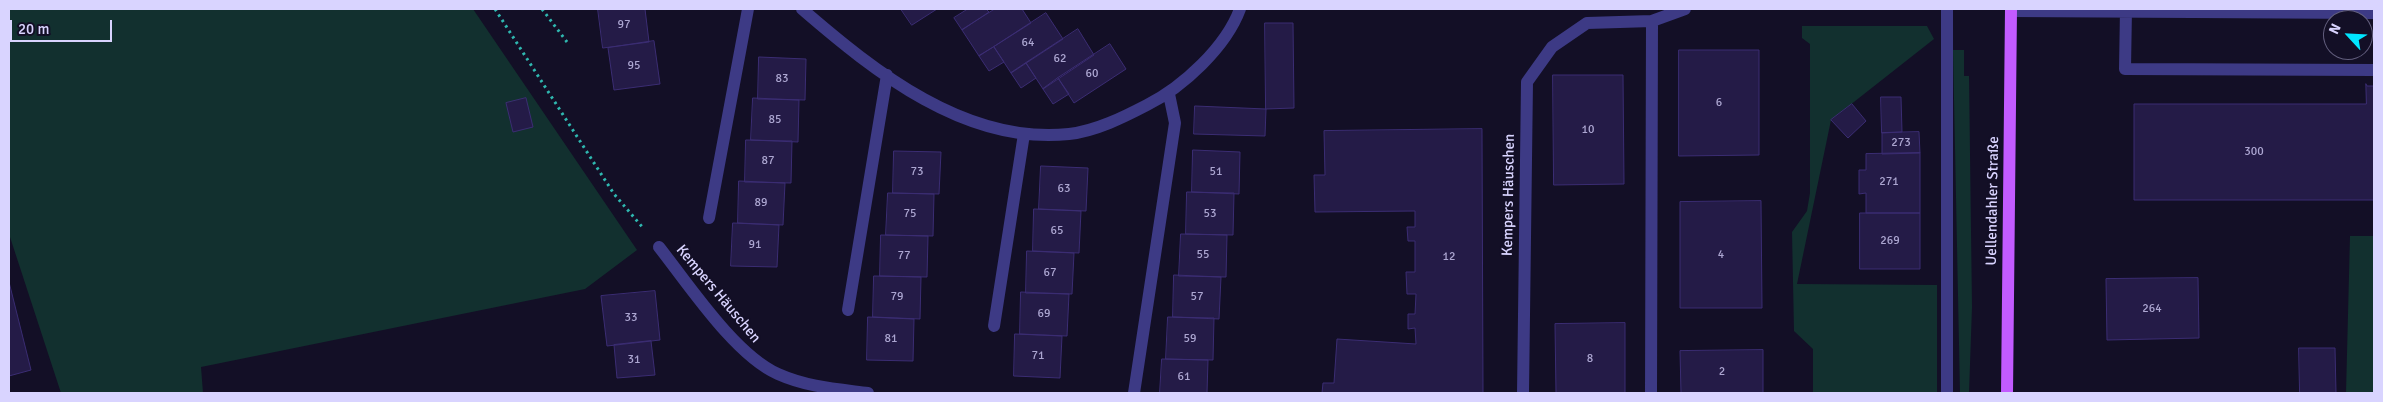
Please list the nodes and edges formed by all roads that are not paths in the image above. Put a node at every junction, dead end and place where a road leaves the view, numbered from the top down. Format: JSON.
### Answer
{"nodes":[{"id":1,"x":748,"y":9,"type":"edge"},
{"id":2,"x":802,"y":9,"type":"edge"},
{"id":3,"x":1240,"y":9,"type":"edge"},
{"id":4,"x":1685,"y":9,"type":"edge"},
{"id":5,"x":1947,"y":9,"type":"edge"},
{"id":6,"x":2011,"y":10,"type":"edge"},
{"id":7,"x":2126,"y":10,"type":"edge"},
{"id":8,"x":2374,"y":13,"type":"edge"},
{"id":9,"x":1652,"y":21,"type":"junction"},
{"id":10,"x":2374,"y":70,"type":"edge"},
{"id":11,"x":887,"y":75,"type":"junction"},
{"id":12,"x":1169,"y":94,"type":"junction"},
{"id":13,"x":1024,"y":134,"type":"junction"},
{"id":14,"x":709,"y":218,"type":"dead end"},
{"id":15,"x":658,"y":246,"type":"road end"},
{"id":16,"x":848,"y":310,"type":"dead end"},
{"id":17,"x":994,"y":326,"type":"dead end"},
{"id":18,"x":868,"y":393,"type":"edge"},
{"id":19,"x":1134,"y":393,"type":"edge"},
{"id":20,"x":1523,"y":393,"type":"edge"},
{"id":21,"x":1651,"y":393,"type":"edge"},
{"id":22,"x":1947,"y":393,"type":"edge"},
{"id":23,"x":2007,"y":393,"type":"edge"}],
"edges":[{"from":1,"to":14,"type":"street"},
{"from":2,"to":11,"type":"street"},
{"from":3,"to":12,"type":"street"},
{"from":4,"to":9,"type":"street"},
{"from":5,"to":22,"type":"street"},
{"from":6,"to":7,"type":"street"},
{"from":6,"to":23,"type":"main road","name":"Uellendahler Straße"},
{"from":7,"to":8,"type":"street"},
{"from":7,"to":10,"type":"street"},
{"from":9,"to":20,"type":"street","name":"Kempers Häuschen"},
{"from":9,"to":21,"type":"street"},
{"from":11,"to":13,"type":"street"},
{"from":11,"to":16,"type":"street"},
{"from":12,"to":13,"type":"street"},
{"from":12,"to":19,"type":"street"},
{"from":13,"to":17,"type":"street"},
{"from":15,"to":18,"type":"street","name":"Kempers Häuschen"}]}
